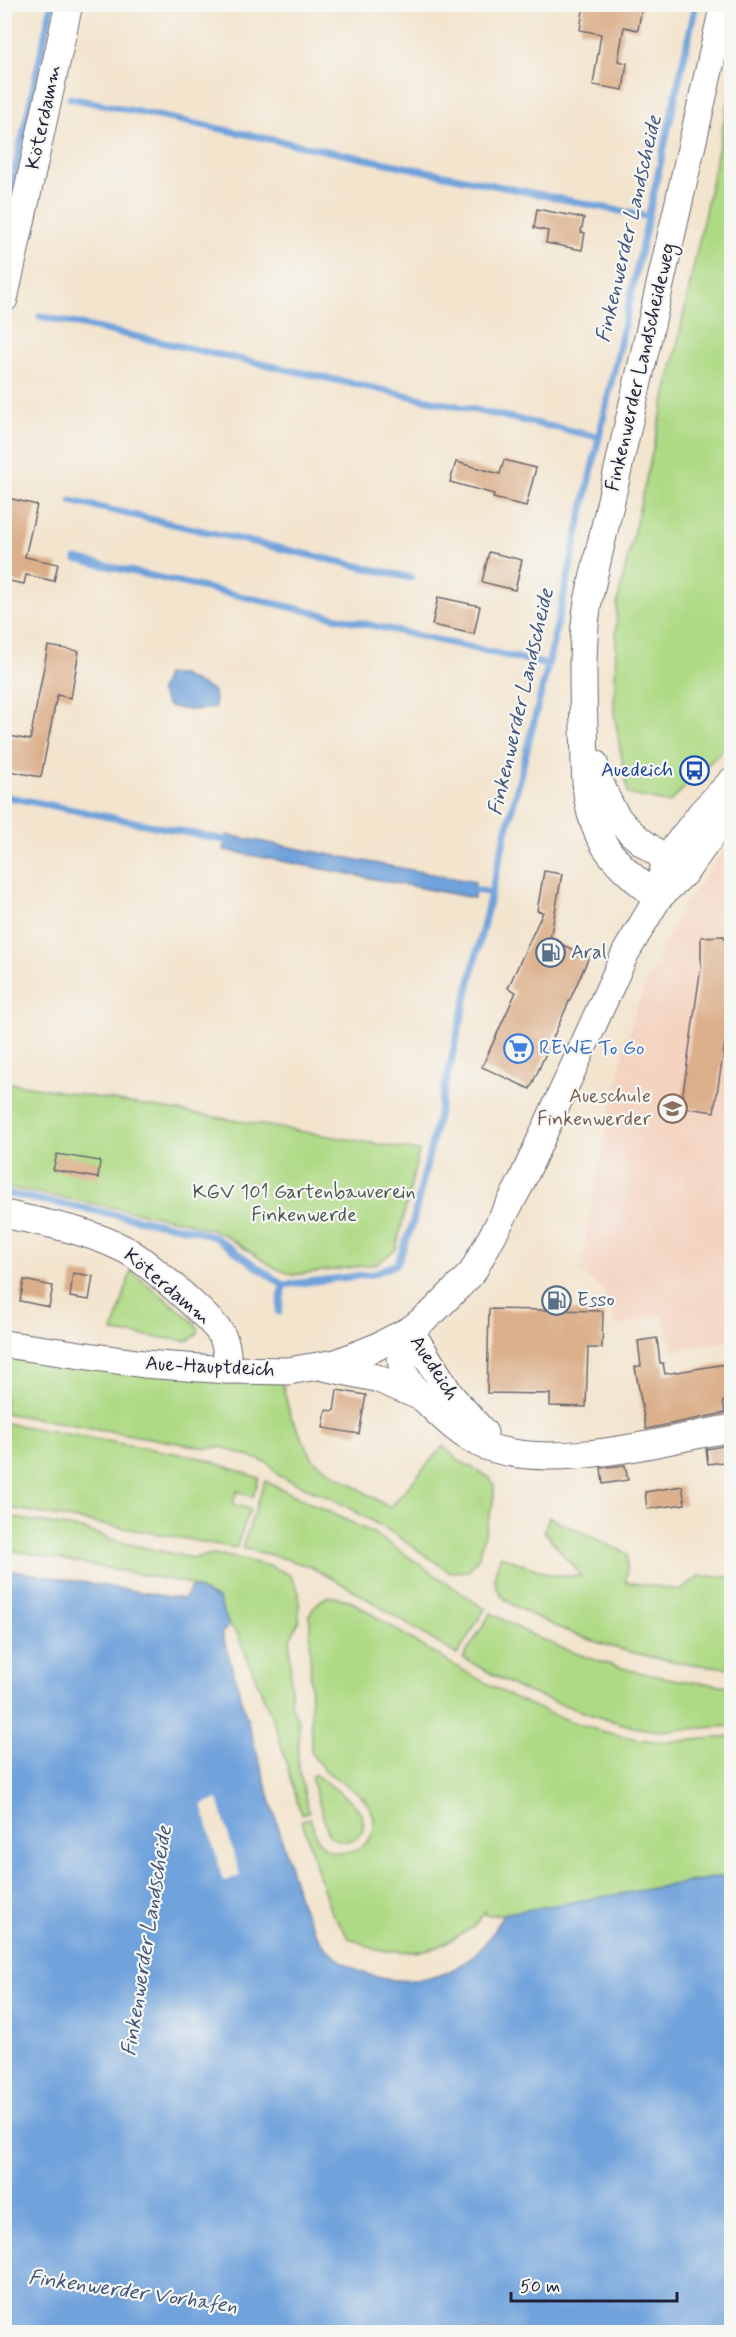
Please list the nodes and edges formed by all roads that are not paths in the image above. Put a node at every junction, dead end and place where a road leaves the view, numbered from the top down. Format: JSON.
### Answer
{"nodes":[{"id":1,"x":69,"y":4,"type":"edge"},
{"id":2,"x":723,"y":4,"type":"edge"},
{"id":3,"x":4,"y":299,"type":"edge"},
{"id":4,"x":585,"y":731,"type":"junction"},
{"id":5,"x":732,"y":781,"type":"edge"},
{"id":6,"x":732,"y":807,"type":"edge"},
{"id":7,"x":666,"y":859,"type":"junction"},
{"id":8,"x":658,"y":898,"type":"junction"},
{"id":9,"x":4,"y":1214,"type":"edge"},
{"id":10,"x":410,"y":1330,"type":"junction"},
{"id":11,"x":4,"y":1344,"type":"edge"},
{"id":12,"x":320,"y":1366,"type":"junction"},
{"id":13,"x":228,"y":1370,"type":"junction"},
{"id":14,"x":422,"y":1397,"type":"junction"},
{"id":15,"x":732,"y":1428,"type":"edge"},
{"id":16,"x":517,"y":1454,"type":"junction"}],
"edges":[{"from":1,"to":3,"type":"street","name":"Köterdamm"},
{"from":2,"to":4,"type":"street","name":"Finkenwerder Landscheideweg"},
{"from":4,"to":7,"type":"street","name":"Finkenwerder Landscheideweg"},
{"from":4,"to":8,"type":"street","name":"Finkenwerder Landscheideweg"},
{"from":5,"to":7,"type":"street"},
{"from":6,"to":8,"type":"street"},
{"from":7,"to":8,"type":"street"},
{"from":8,"to":10,"type":"street","name":"Aue-Hauptdeich"},
{"from":9,"to":13,"type":"street","name":"Köterdamm"},
{"from":10,"to":12,"type":"street","name":"Aue-Hauptdeich"},
{"from":10,"to":14,"type":"street","name":"Auedeich"},
{"from":10,"to":16,"type":"street","name":"Auedeich"},
{"from":11,"to":13,"type":"street","name":"Aue-Hauptdeich"},
{"from":12,"to":13,"type":"street","name":"Aue-Hauptdeich"},
{"from":12,"to":14,"type":"street","name":"Auedeich"},
{"from":14,"to":16,"type":"street","name":"Auedeich"},
{"from":15,"to":16,"type":"street","name":"Auedeich"}]}
